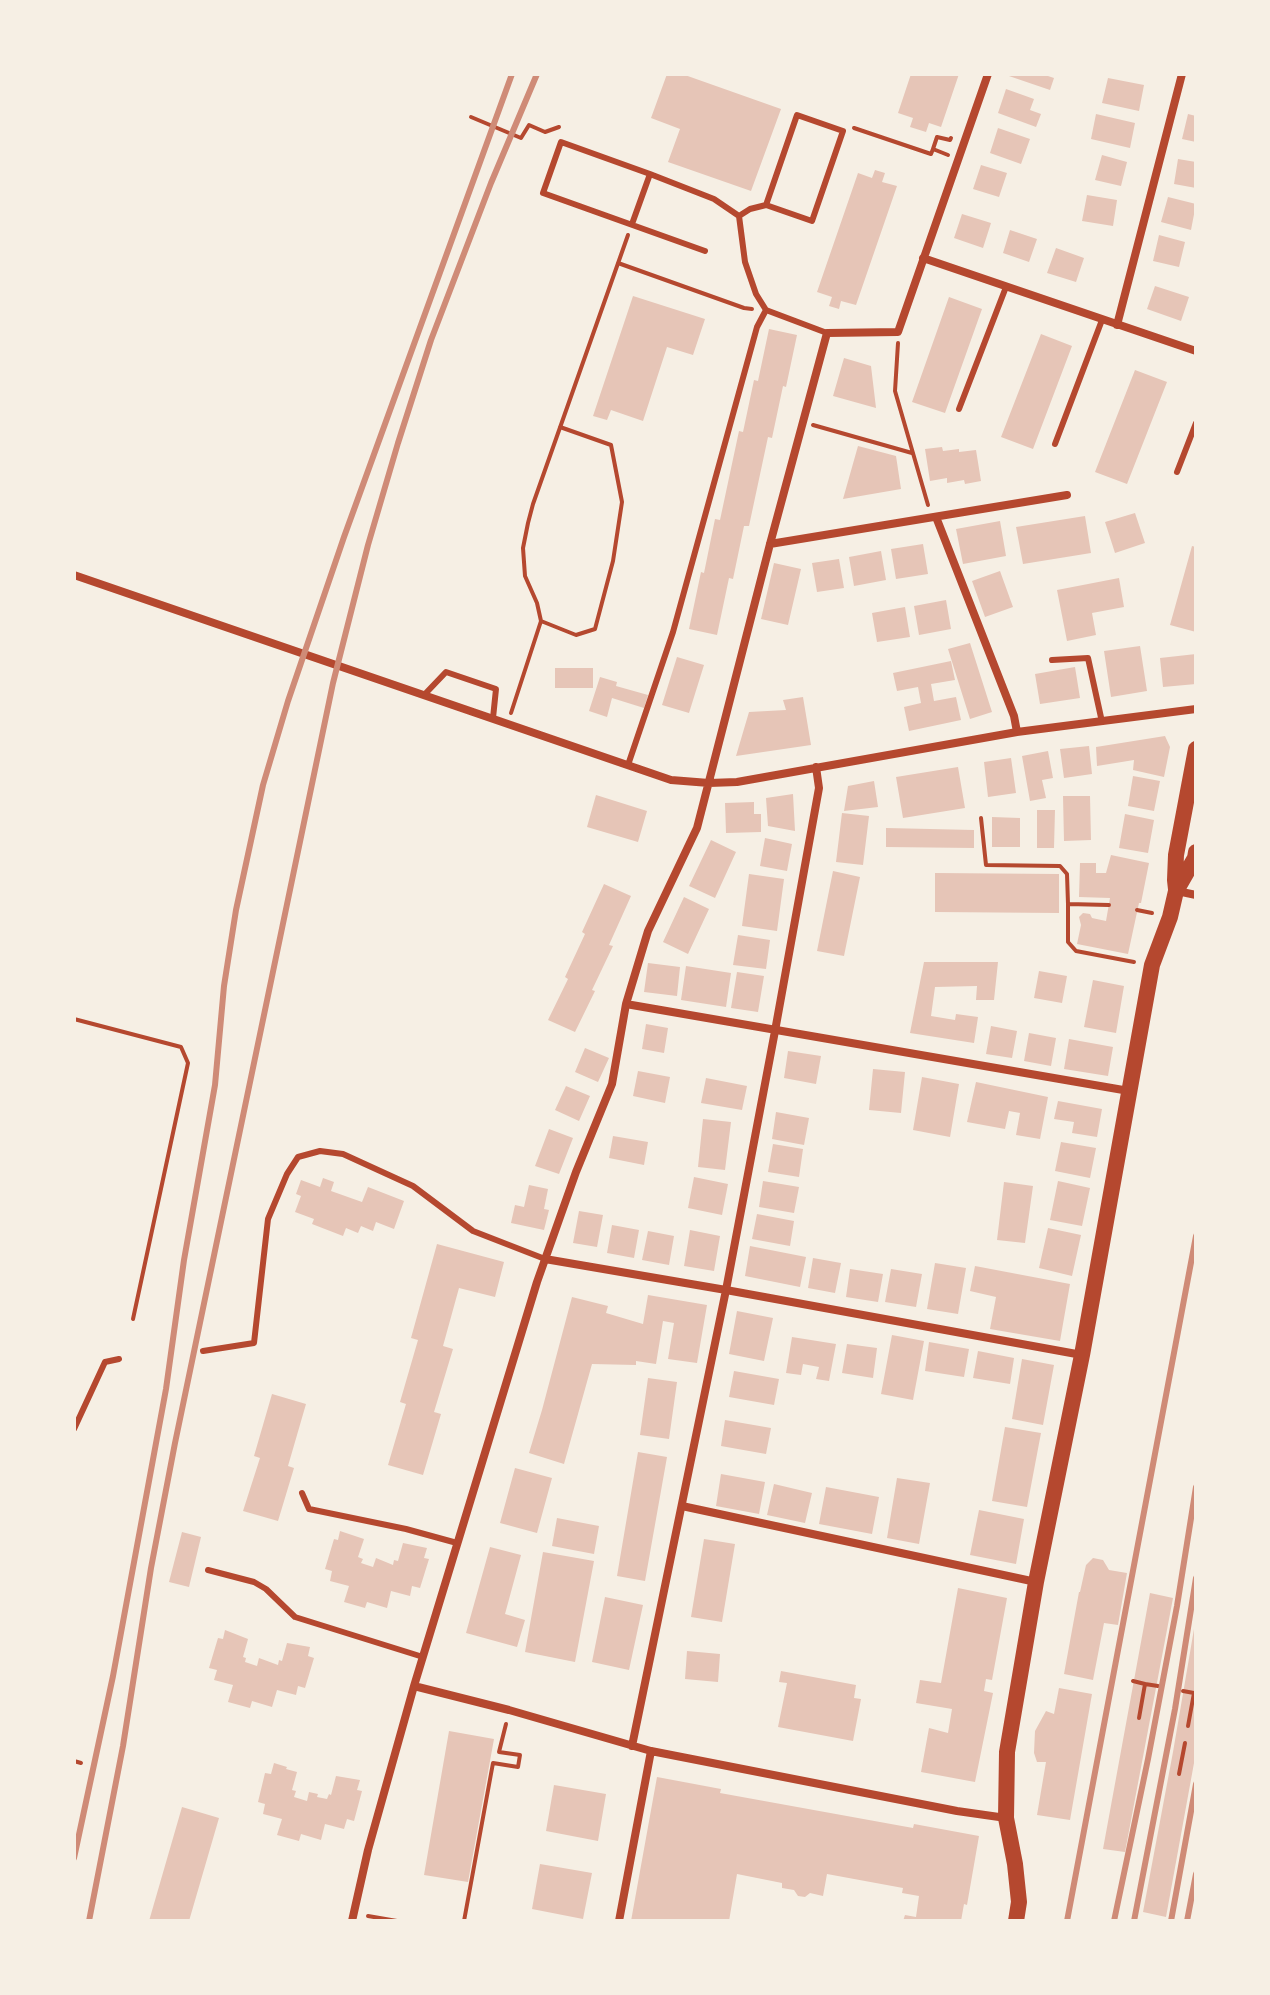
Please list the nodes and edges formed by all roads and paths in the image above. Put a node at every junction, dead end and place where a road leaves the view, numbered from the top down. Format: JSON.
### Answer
{"nodes":[{"id":1,"x":988,"y":74,"type":"edge"},
{"id":2,"x":1182,"y":74,"type":"edge"},
{"id":3,"x":471,"y":117,"type":"dead end"},
{"id":4,"x":843,"y":124,"type":"dead end"},
{"id":5,"x":559,"y":127,"type":"dead end"},
{"id":6,"x":933,"y":149,"type":"dead end"},
{"id":7,"x":650,"y":174,"type":"junction"},
{"id":8,"x":766,"y":205,"type":"junction"},
{"id":9,"x":739,"y":216,"type":"junction"},
{"id":10,"x":632,"y":224,"type":"junction"},
{"id":11,"x":705,"y":251,"type":"dead end"},
{"id":12,"x":923,"y":258,"type":"junction"},
{"id":13,"x":618,"y":263,"type":"junction"},
{"id":14,"x":1006,"y":287,"type":"junction"},
{"id":15,"x":766,"y":310,"type":"junction"},
{"id":16,"x":1102,"y":320,"type":"junction"},
{"id":17,"x":1117,"y":325,"type":"junction"},
{"id":18,"x":898,"y":332,"type":"junction"},
{"id":19,"x":827,"y":333,"type":"junction"},
{"id":20,"x":1196,"y":351,"type":"edge"},
{"id":21,"x":959,"y":409,"type":"dead end"},
{"id":22,"x":803,"y":422,"type":"junction"},
{"id":23,"x":1196,"y":423,"type":"edge"},
{"id":24,"x":560,"y":427,"type":"junction"},
{"id":25,"x":1055,"y":444,"type":"dead end"},
{"id":26,"x":912,"y":453,"type":"junction"},
{"id":27,"x":1177,"y":472,"type":"dead end"},
{"id":28,"x":1067,"y":495,"type":"dead end"},
{"id":29,"x":936,"y":517,"type":"junction"},
{"id":30,"x":770,"y":544,"type":"junction"},
{"id":31,"x":74,"y":575,"type":"edge"},
{"id":32,"x":541,"y":621,"type":"junction"},
{"id":33,"x":1052,"y":660,"type":"dead end"},
{"id":34,"x":425,"y":694,"type":"junction"},
{"id":35,"x":1196,"y":709,"type":"edge"},
{"id":36,"x":493,"y":718,"type":"junction"},
{"id":37,"x":1102,"y":722,"type":"junction"},
{"id":38,"x":508,"y":723,"type":"junction"},
{"id":39,"x":1017,"y":732,"type":"junction"},
{"id":40,"x":1196,"y":749,"type":"edge"},
{"id":41,"x":628,"y":765,"type":"junction"},
{"id":42,"x":816,"y":767,"type":"junction"},
{"id":43,"x":709,"y":783,"type":"junction"},
{"id":44,"x":981,"y":818,"type":"dead end"},
{"id":45,"x":1196,"y":852,"type":"edge"},
{"id":46,"x":1176,"y":891,"type":"junction"},
{"id":47,"x":1196,"y":895,"type":"edge"},
{"id":48,"x":1068,"y":904,"type":"junction"},
{"id":49,"x":1109,"y":905,"type":"dead end"},
{"id":50,"x":1152,"y":965,"type":"junction"},
{"id":51,"x":626,"y":1004,"type":"junction"},
{"id":52,"x":74,"y":1019,"type":"edge"},
{"id":53,"x":775,"y":1031,"type":"junction"},
{"id":54,"x":1130,"y":1091,"type":"junction"},
{"id":55,"x":545,"y":1259,"type":"junction"},
{"id":56,"x":726,"y":1290,"type":"junction"},
{"id":57,"x":133,"y":1319,"type":"dead end"},
{"id":58,"x":203,"y":1351,"type":"dead end"},
{"id":59,"x":1082,"y":1355,"type":"junction"},
{"id":60,"x":119,"y":1359,"type":"dead end"},
{"id":61,"x":74,"y":1429,"type":"edge"},
{"id":62,"x":302,"y":1493,"type":"dead end"},
{"id":63,"x":682,"y":1506,"type":"junction"},
{"id":64,"x":457,"y":1543,"type":"junction"},
{"id":65,"x":208,"y":1570,"type":"dead end"},
{"id":66,"x":1036,"y":1582,"type":"junction"},
{"id":67,"x":423,"y":1657,"type":"junction"},
{"id":68,"x":1133,"y":1681,"type":"dead end"},
{"id":69,"x":1145,"y":1684,"type":"junction"},
{"id":70,"x":414,"y":1686,"type":"junction"},
{"id":71,"x":1158,"y":1686,"type":"dead end"},
{"id":72,"x":1183,"y":1691,"type":"dead end"},
{"id":73,"x":1195,"y":1694,"type":"edge"},
{"id":74,"x":509,"y":1710,"type":"junction"},
{"id":75,"x":1139,"y":1718,"type":"dead end"},
{"id":76,"x":1188,"y":1726,"type":"dead end"},
{"id":77,"x":1185,"y":1743,"type":"dead end"},
{"id":78,"x":632,"y":1746,"type":"junction"},
{"id":79,"x":651,"y":1751,"type":"junction"},
{"id":80,"x":74,"y":1761,"type":"edge"},
{"id":81,"x":81,"y":1763,"type":"dead end"},
{"id":82,"x":1179,"y":1774,"type":"dead end"},
{"id":83,"x":1006,"y":1818,"type":"junction"},
{"id":84,"x":353,"y":1917,"type":"edge"},
{"id":85,"x":397,"y":1921,"type":"edge"},
{"id":86,"x":464,"y":1921,"type":"edge"},
{"id":87,"x":619,"y":1921,"type":"edge"},
{"id":88,"x":1016,"y":1921,"type":"edge"}],
"edges":[{"from":1,"to":12,"type":"street"},
{"from":2,"to":17,"type":"street"},
{"from":3,"to":5,"type":"path"},
{"from":4,"to":6,"type":"path"},
{"from":7,"to":9,"type":"lane"},
{"from":7,"to":10,"type":"lane"},
{"from":7,"to":10,"type":"lane"},
{"from":8,"to":8,"type":"lane"},
{"from":8,"to":9,"type":"lane"},
{"from":9,"to":15,"type":"lane"},
{"from":10,"to":11,"type":"lane"},
{"from":10,"to":13,"type":"path"},
{"from":12,"to":14,"type":"street"},
{"from":12,"to":18,"type":"street"},
{"from":13,"to":15,"type":"path"},
{"from":13,"to":24,"type":"path"},
{"from":14,"to":16,"type":"street"},
{"from":14,"to":21,"type":"lane"},
{"from":15,"to":19,"type":"lane"},
{"from":15,"to":41,"type":"lane"},
{"from":16,"to":17,"type":"street"},
{"from":16,"to":25,"type":"lane"},
{"from":17,"to":20,"type":"street"},
{"from":18,"to":19,"type":"street"},
{"from":18,"to":26,"type":"path"},
{"from":19,"to":22,"type":"street"},
{"from":22,"to":26,"type":"path"},
{"from":22,"to":30,"type":"street"},
{"from":23,"to":27,"type":"lane"},
{"from":24,"to":32,"type":"path"},
{"from":24,"to":32,"type":"path"},
{"from":26,"to":29,"type":"path"},
{"from":28,"to":29,"type":"street"},
{"from":29,"to":30,"type":"street"},
{"from":29,"to":39,"type":"street"},
{"from":30,"to":43,"type":"street"},
{"from":31,"to":34,"type":"street"},
{"from":32,"to":38,"type":"path"},
{"from":33,"to":37,"type":"lane"},
{"from":34,"to":36,"type":"street"},
{"from":34,"to":36,"type":"lane"},
{"from":35,"to":37,"type":"street"},
{"from":36,"to":38,"type":"street"},
{"from":37,"to":39,"type":"street"},
{"from":38,"to":41,"type":"street"},
{"from":39,"to":42,"type":"street"},
{"from":40,"to":46,"type":"main road"},
{"from":41,"to":43,"type":"street"},
{"from":42,"to":43,"type":"street"},
{"from":42,"to":53,"type":"street"},
{"from":43,"to":51,"type":"street"},
{"from":44,"to":48,"type":"path"},
{"from":45,"to":46,"type":"main road"},
{"from":46,"to":47,"type":"street"},
{"from":46,"to":50,"type":"main road"},
{"from":48,"to":49,"type":"path"},
{"from":48,"to":50,"type":"path"},
{"from":50,"to":54,"type":"main road"},
{"from":51,"to":53,"type":"street"},
{"from":51,"to":55,"type":"street"},
{"from":52,"to":57,"type":"path"},
{"from":53,"to":54,"type":"street"},
{"from":53,"to":56,"type":"street"},
{"from":54,"to":59,"type":"main road"},
{"from":55,"to":56,"type":"street"},
{"from":55,"to":58,"type":"lane"},
{"from":55,"to":64,"type":"street"},
{"from":56,"to":59,"type":"street"},
{"from":56,"to":63,"type":"street"},
{"from":59,"to":66,"type":"main road"},
{"from":60,"to":61,"type":"lane"},
{"from":62,"to":64,"type":"lane"},
{"from":63,"to":66,"type":"street"},
{"from":63,"to":78,"type":"street"},
{"from":64,"to":67,"type":"street"},
{"from":65,"to":67,"type":"lane"},
{"from":66,"to":83,"type":"main road"},
{"from":67,"to":70,"type":"street"},
{"from":68,"to":69,"type":"path"},
{"from":69,"to":71,"type":"path"},
{"from":69,"to":75,"type":"path"},
{"from":70,"to":74,"type":"street"},
{"from":70,"to":84,"type":"street"},
{"from":72,"to":73,"type":"path"},
{"from":73,"to":76,"type":"path"},
{"from":74,"to":78,"type":"street"},
{"from":74,"to":86,"type":"path"},
{"from":77,"to":82,"type":"path"},
{"from":78,"to":79,"type":"street"},
{"from":79,"to":83,"type":"street"},
{"from":79,"to":87,"type":"street"},
{"from":80,"to":81,"type":"path"},
{"from":83,"to":88,"type":"main road"},
{"from":84,"to":85,"type":"path"}]}
